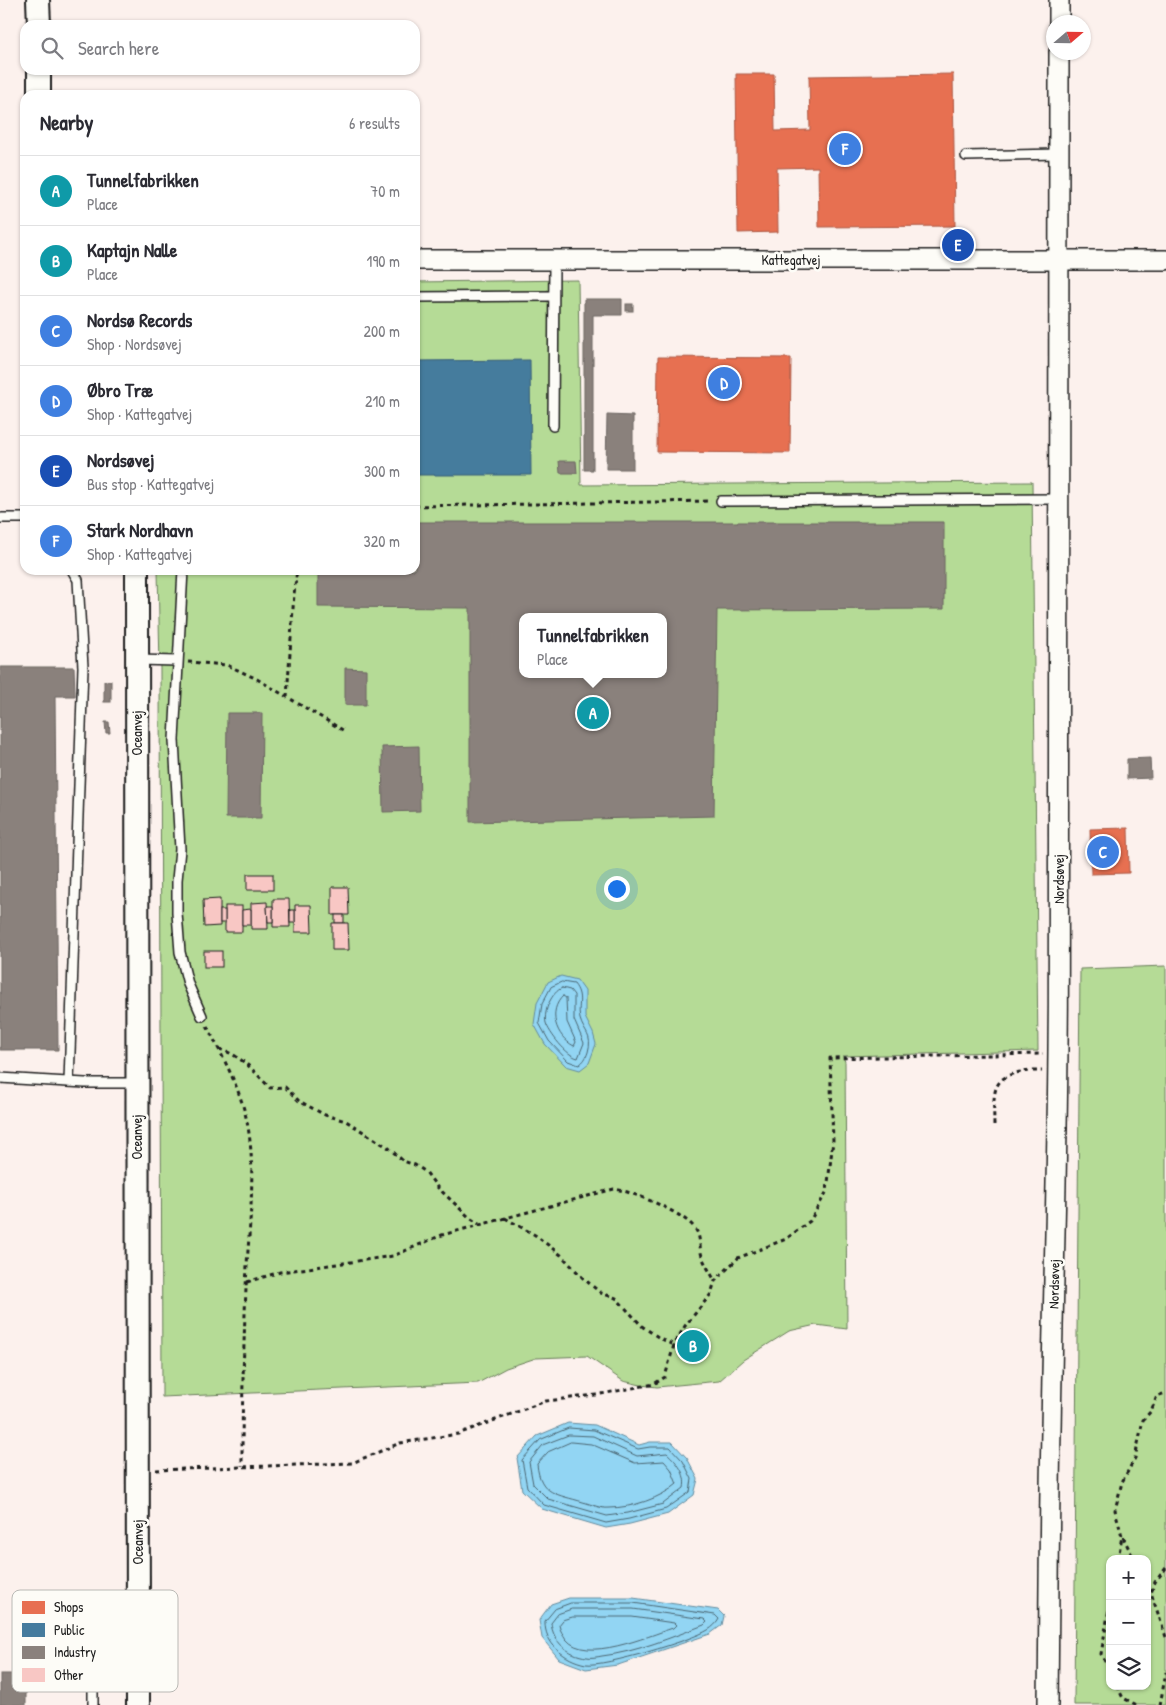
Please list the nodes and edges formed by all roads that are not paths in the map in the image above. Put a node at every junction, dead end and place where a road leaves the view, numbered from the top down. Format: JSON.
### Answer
{"nodes":[{"id":1,"x":38,"y":0,"type":"edge"},
{"id":2,"x":1059,"y":0,"type":"edge"},
{"id":3,"x":1059,"y":15,"type":"edge"},
{"id":4,"x":38,"y":20,"type":"edge"},
{"id":5,"x":1059,"y":60,"type":"edge"},
{"id":6,"x":39,"y":75,"type":"edge"},
{"id":7,"x":39,"y":90,"type":"edge"},
{"id":8,"x":1059,"y":154,"type":"junction"},
{"id":9,"x":966,"y":156,"type":"dead end"},
{"id":10,"x":420,"y":260,"type":"edge"},
{"id":11,"x":554,"y":260,"type":"junction"},
{"id":12,"x":1060,"y":260,"type":"junction"},
{"id":13,"x":1166,"y":260,"type":"edge"},
{"id":14,"x":553,"y":296,"type":"junction"},
{"id":15,"x":420,"y":297,"type":"edge"},
{"id":16,"x":553,"y":426,"type":"dead end"},
{"id":17,"x":1058,"y":499,"type":"junction"},
{"id":18,"x":721,"y":501,"type":"road end"},
{"id":19,"x":0,"y":518,"type":"edge"},
{"id":20,"x":20,"y":518,"type":"edge"},
{"id":21,"x":75,"y":575,"type":"edge"},
{"id":22,"x":137,"y":575,"type":"edge"},
{"id":23,"x":183,"y":575,"type":"edge"},
{"id":24,"x":137,"y":660,"type":"junction"},
{"id":25,"x":178,"y":661,"type":"junction"},
{"id":26,"x":202,"y":1016,"type":"road end"},
{"id":27,"x":0,"y":1078,"type":"edge"},
{"id":28,"x":69,"y":1082,"type":"junction"},
{"id":29,"x":137,"y":1083,"type":"junction"},
{"id":30,"x":138,"y":1590,"type":"edge"},
{"id":31,"x":93,"y":1692,"type":"edge"},
{"id":32,"x":138,"y":1692,"type":"edge"},
{"id":33,"x":93,"y":1705,"type":"edge"},
{"id":34,"x":138,"y":1705,"type":"edge"},
{"id":35,"x":1048,"y":1705,"type":"edge"}],
"edges":[{"from":1,"to":4,"type":"street"},
{"from":2,"to":3,"type":"street"},
{"from":5,"to":8,"type":"street","name":"Nordsøvej"},
{"from":6,"to":7,"type":"street"},
{"from":8,"to":9,"type":"lane"},
{"from":8,"to":12,"type":"street","name":"Nordsøvej"},
{"from":10,"to":11,"type":"street","name":"Kattegatvej"},
{"from":11,"to":12,"type":"street","name":"Kattegatvej"},
{"from":11,"to":14,"type":"lane"},
{"from":12,"to":13,"type":"street","name":"Kattegatvej"},
{"from":12,"to":17,"type":"street","name":"Nordsøvej"},
{"from":14,"to":15,"type":"lane"},
{"from":14,"to":16,"type":"lane"},
{"from":17,"to":18,"type":"lane"},
{"from":17,"to":35,"type":"street","name":"Nordsøvej"},
{"from":19,"to":20,"type":"lane"},
{"from":21,"to":28,"type":"lane"},
{"from":22,"to":24,"type":"street","name":"Oceanvej"},
{"from":23,"to":25,"type":"lane"},
{"from":24,"to":25,"type":"lane"},
{"from":24,"to":29,"type":"street","name":"Oceanvej"},
{"from":25,"to":26,"type":"lane"},
{"from":27,"to":28,"type":"lane"},
{"from":28,"to":29,"type":"lane"},
{"from":29,"to":30,"type":"street","name":"Oceanvej"},
{"from":31,"to":33,"type":"lane"},
{"from":32,"to":34,"type":"street","name":"Oceanvej"}]}
